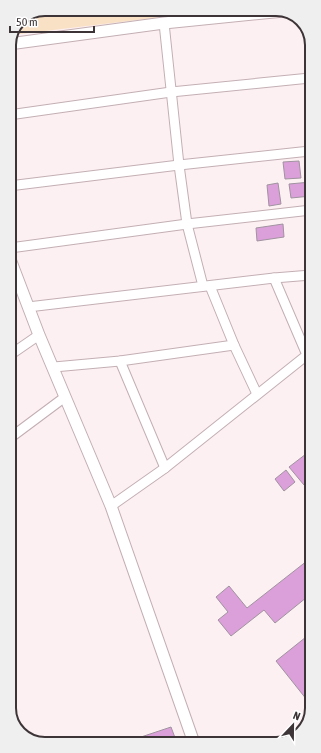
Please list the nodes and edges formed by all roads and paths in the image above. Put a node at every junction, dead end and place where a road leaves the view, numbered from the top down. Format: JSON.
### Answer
{"nodes":[{"id":1,"x":234,"y":16,"type":"edge"},
{"id":2,"x":164,"y":23,"type":"junction"},
{"id":3,"x":16,"y":43,"type":"edge"},
{"id":4,"x":305,"y":79,"type":"edge"},
{"id":5,"x":171,"y":92,"type":"junction"},
{"id":6,"x":16,"y":114,"type":"edge"},
{"id":7,"x":305,"y":152,"type":"edge"},
{"id":8,"x":179,"y":165,"type":"junction"},
{"id":9,"x":16,"y":185,"type":"edge"},
{"id":10,"x":305,"y":211,"type":"edge"},
{"id":11,"x":187,"y":224,"type":"junction"},
{"id":12,"x":16,"y":247,"type":"edge"},
{"id":13,"x":305,"y":275,"type":"edge"},
{"id":14,"x":274,"y":278,"type":"junction"},
{"id":15,"x":206,"y":286,"type":"junction"},
{"id":16,"x":16,"y":287,"type":"edge"},
{"id":17,"x":28,"y":307,"type":"junction"},
{"id":18,"x":40,"y":335,"type":"junction"},
{"id":19,"x":234,"y":345,"type":"junction"},
{"id":20,"x":305,"y":350,"type":"edge"},
{"id":21,"x":16,"y":351,"type":"edge"},
{"id":22,"x":305,"y":357,"type":"edge"},
{"id":23,"x":120,"y":361,"type":"junction"},
{"id":24,"x":54,"y":367,"type":"junction"},
{"id":25,"x":257,"y":394,"type":"junction"},
{"id":26,"x":65,"y":397,"type":"junction"},
{"id":27,"x":16,"y":434,"type":"edge"},
{"id":28,"x":166,"y":468,"type":"junction"},
{"id":29,"x":111,"y":506,"type":"junction"},
{"id":30,"x":192,"y":737,"type":"edge"}],
"edges":[{"from":1,"to":2,"type":"street"},
{"from":2,"to":3,"type":"street"},
{"from":2,"to":5,"type":"street"},
{"from":4,"to":5,"type":"street"},
{"from":5,"to":6,"type":"street"},
{"from":5,"to":8,"type":"street"},
{"from":7,"to":8,"type":"street"},
{"from":8,"to":9,"type":"street"},
{"from":8,"to":11,"type":"street"},
{"from":10,"to":11,"type":"street"},
{"from":11,"to":12,"type":"street"},
{"from":11,"to":15,"type":"street"},
{"from":13,"to":14,"type":"street"},
{"from":14,"to":15,"type":"street"},
{"from":14,"to":20,"type":"street"},
{"from":15,"to":17,"type":"street"},
{"from":15,"to":19,"type":"street"},
{"from":16,"to":17,"type":"street"},
{"from":17,"to":18,"type":"street"},
{"from":18,"to":21,"type":"street"},
{"from":18,"to":24,"type":"street"},
{"from":19,"to":23,"type":"street"},
{"from":19,"to":25,"type":"street"},
{"from":22,"to":25,"type":"street"},
{"from":23,"to":24,"type":"street"},
{"from":23,"to":28,"type":"street"},
{"from":24,"to":26,"type":"street"},
{"from":25,"to":28,"type":"street"},
{"from":26,"to":27,"type":"street"},
{"from":26,"to":29,"type":"street"},
{"from":28,"to":29,"type":"street"},
{"from":29,"to":30,"type":"street"}]}
